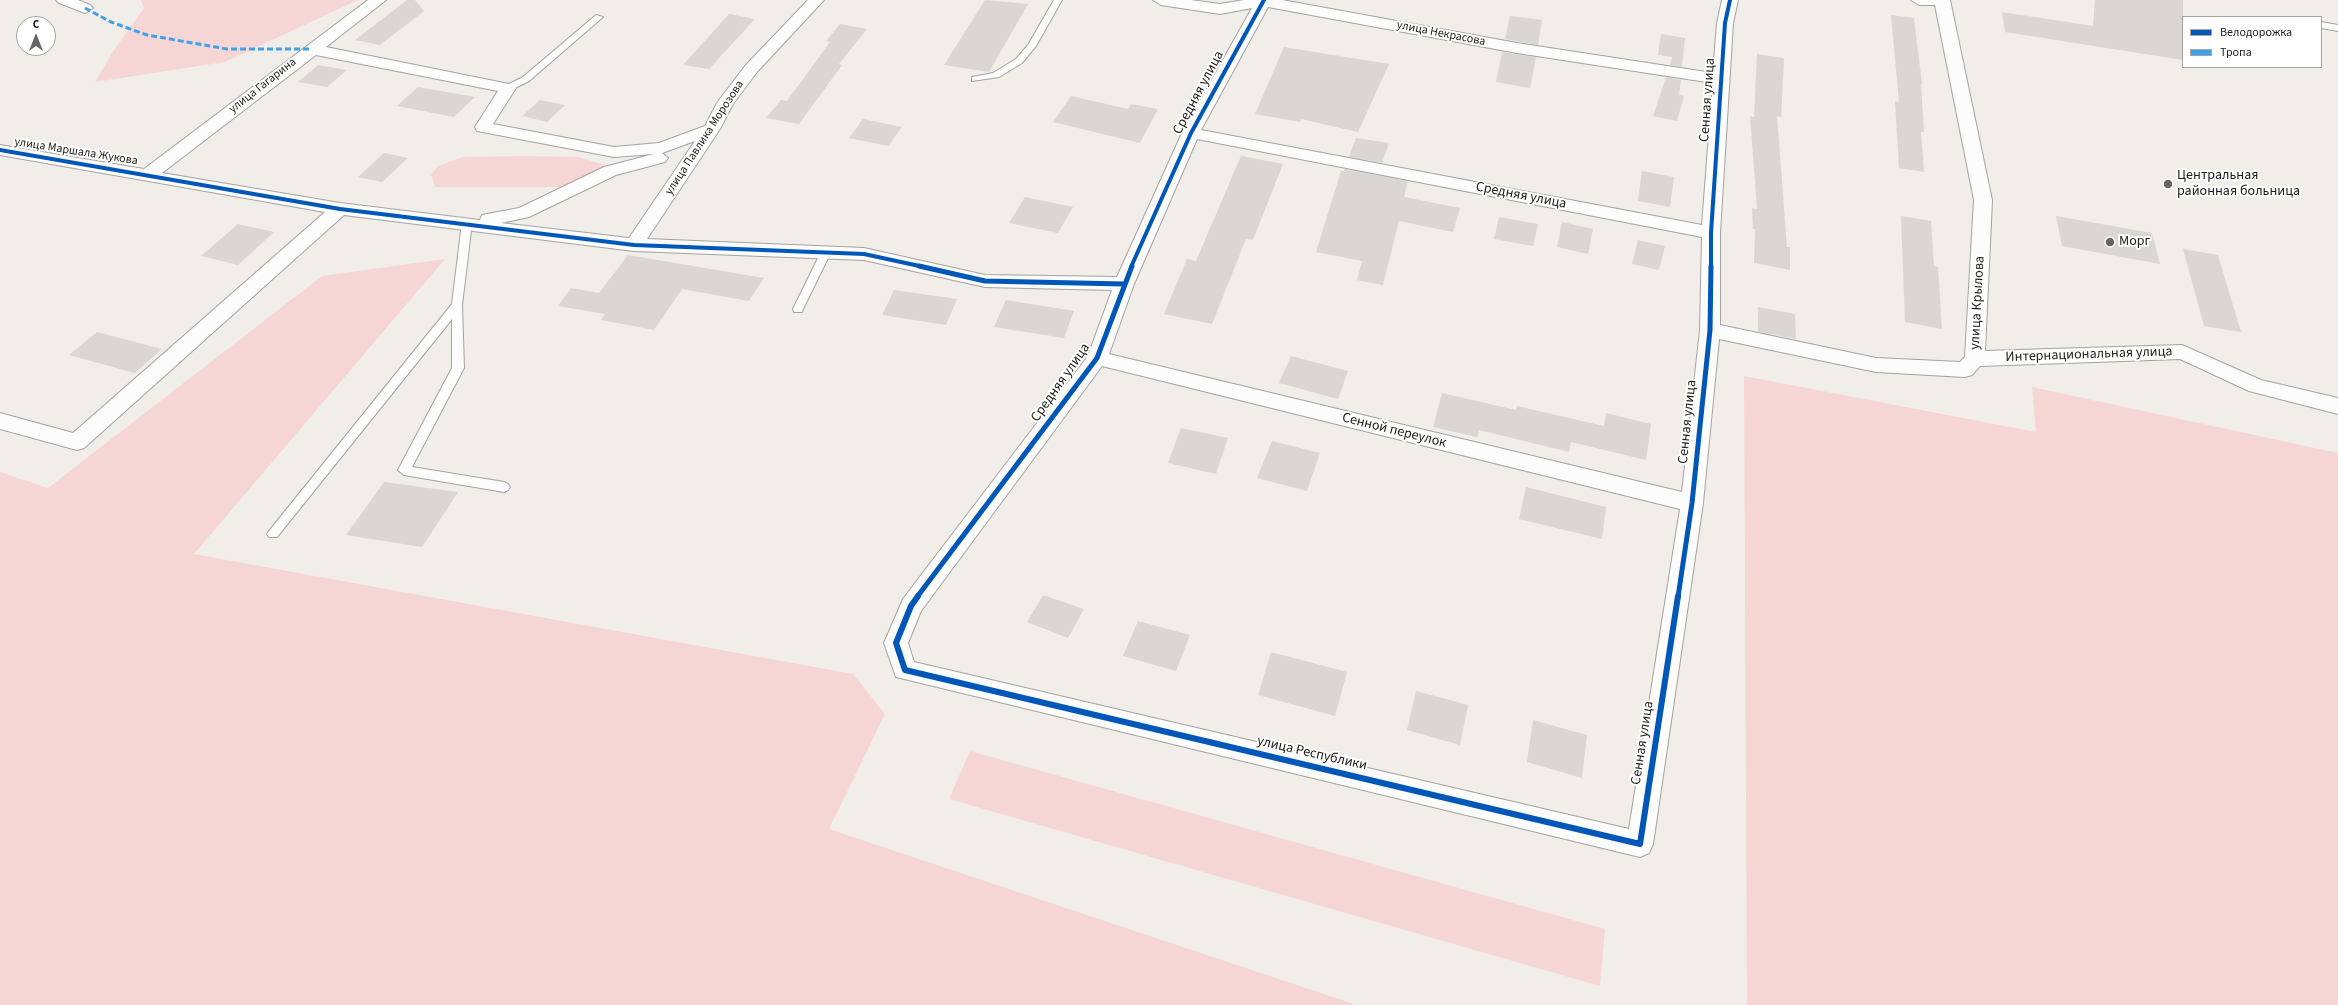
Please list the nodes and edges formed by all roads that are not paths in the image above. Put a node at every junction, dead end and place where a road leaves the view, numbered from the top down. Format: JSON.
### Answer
{"nodes":[{"id":1,"x":64,"y":0,"type":"edge"},
{"id":2,"x":378,"y":0,"type":"edge"},
{"id":3,"x":816,"y":0,"type":"edge"},
{"id":4,"x":1058,"y":0,"type":"edge"},
{"id":5,"x":1161,"y":0,"type":"edge"},
{"id":6,"x":1263,"y":0,"type":"edge"},
{"id":7,"x":1730,"y":0,"type":"edge"},
{"id":8,"x":1919,"y":0,"type":"edge"},
{"id":9,"x":1942,"y":1,"type":"edge"},
{"id":10,"x":85,"y":8,"type":"dead end"},
{"id":11,"x":599,"y":17,"type":"dead end"},
{"id":12,"x":2322,"y":26,"type":"edge"},
{"id":13,"x":2338,"y":28,"type":"edge"},
{"id":14,"x":312,"y":48,"type":"junction"},
{"id":15,"x":974,"y":79,"type":"dead end"},
{"id":16,"x":1721,"y":79,"type":"junction"},
{"id":17,"x":508,"y":88,"type":"junction"},
{"id":18,"x":712,"y":129,"type":"junction"},
{"id":19,"x":1191,"y":133,"type":"junction"},
{"id":20,"x":0,"y":150,"type":"edge"},
{"id":21,"x":149,"y":174,"type":"junction"},
{"id":22,"x":340,"y":209,"type":"junction"},
{"id":23,"x":467,"y":223,"type":"junction"},
{"id":24,"x":1711,"y":233,"type":"junction"},
{"id":25,"x":634,"y":245,"type":"junction"},
{"id":26,"x":826,"y":252,"type":"junction"},
{"id":27,"x":1124,"y":284,"type":"junction"},
{"id":28,"x":457,"y":305,"type":"junction"},
{"id":29,"x":798,"y":309,"type":"dead end"},
{"id":30,"x":1710,"y":330,"type":"junction"},
{"id":31,"x":1097,"y":358,"type":"junction"},
{"id":32,"x":1975,"y":359,"type":"junction"},
{"id":33,"x":2338,"y":406,"type":"edge"},
{"id":34,"x":0,"y":421,"type":"edge"},
{"id":35,"x":504,"y":488,"type":"dead end"},
{"id":36,"x":1692,"y":503,"type":"junction"},
{"id":37,"x":273,"y":534,"type":"dead end"},
{"id":38,"x":979,"y":686,"type":"joint"},
{"id":39,"x":1640,"y":844,"type":"joint"}],
"edges":[{"from":1,"to":10,"type":"street"},
{"from":2,"to":14,"type":"street","name":"улица Гагарина"},
{"from":3,"to":18,"type":"street","name":"улица Павлика Морозова"},
{"from":4,"to":15,"type":"lane"},
{"from":5,"to":6,"type":"street","name":"улица Некрасова"},
{"from":6,"to":16,"type":"street","name":"улица Некрасова"},
{"from":6,"to":19,"type":"street","name":"Средняя улица"},
{"from":7,"to":16,"type":"street","name":"Сенная улица"},
{"from":8,"to":9,"type":"street","name":"улица Крылова"},
{"from":9,"to":32,"type":"street","name":"улица Крылова"},
{"from":11,"to":17,"type":"lane"},
{"from":12,"to":13,"type":"lane"},
{"from":14,"to":17,"type":"street"},
{"from":14,"to":21,"type":"street","name":"улица Гагарина"},
{"from":16,"to":24,"type":"street","name":"Сенная улица"},
{"from":17,"to":18,"type":"street"},
{"from":18,"to":23,"type":"street"},
{"from":18,"to":25,"type":"street","name":"улица Павлика Морозова"},
{"from":19,"to":24,"type":"street","name":"Средняя улица"},
{"from":19,"to":27,"type":"street","name":"Средняя улица"},
{"from":20,"to":21,"type":"street","name":"улица Маршала Жукова"},
{"from":21,"to":22,"type":"street","name":"улица Маршала Жукова"},
{"from":22,"to":23,"type":"street","name":"улица Маршала Жукова"},
{"from":22,"to":34,"type":"street"},
{"from":23,"to":25,"type":"street","name":"улица Маршала Жукова"},
{"from":23,"to":28,"type":"lane"},
{"from":24,"to":30,"type":"street","name":"Сенная улица"},
{"from":25,"to":26,"type":"street","name":"улица Маршала Жукова"},
{"from":26,"to":27,"type":"street","name":"улица Маршала Жукова"},
{"from":26,"to":29,"type":"lane"},
{"from":27,"to":31,"type":"street","name":"Средняя улица"},
{"from":28,"to":35,"type":"lane"},
{"from":28,"to":37,"type":"lane"},
{"from":30,"to":32,"type":"street","name":"улица Крылова"},
{"from":30,"to":36,"type":"street","name":"Сенная улица"},
{"from":31,"to":36,"type":"street","name":"Сенной переулок"},
{"from":31,"to":38,"type":"street","name":"Средняя улица"},
{"from":32,"to":33,"type":"street","name":"Интернациональная улица"},
{"from":36,"to":39,"type":"street","name":"Сенная улица"},
{"from":38,"to":39,"type":"street","name":"улица Республики"}]}
